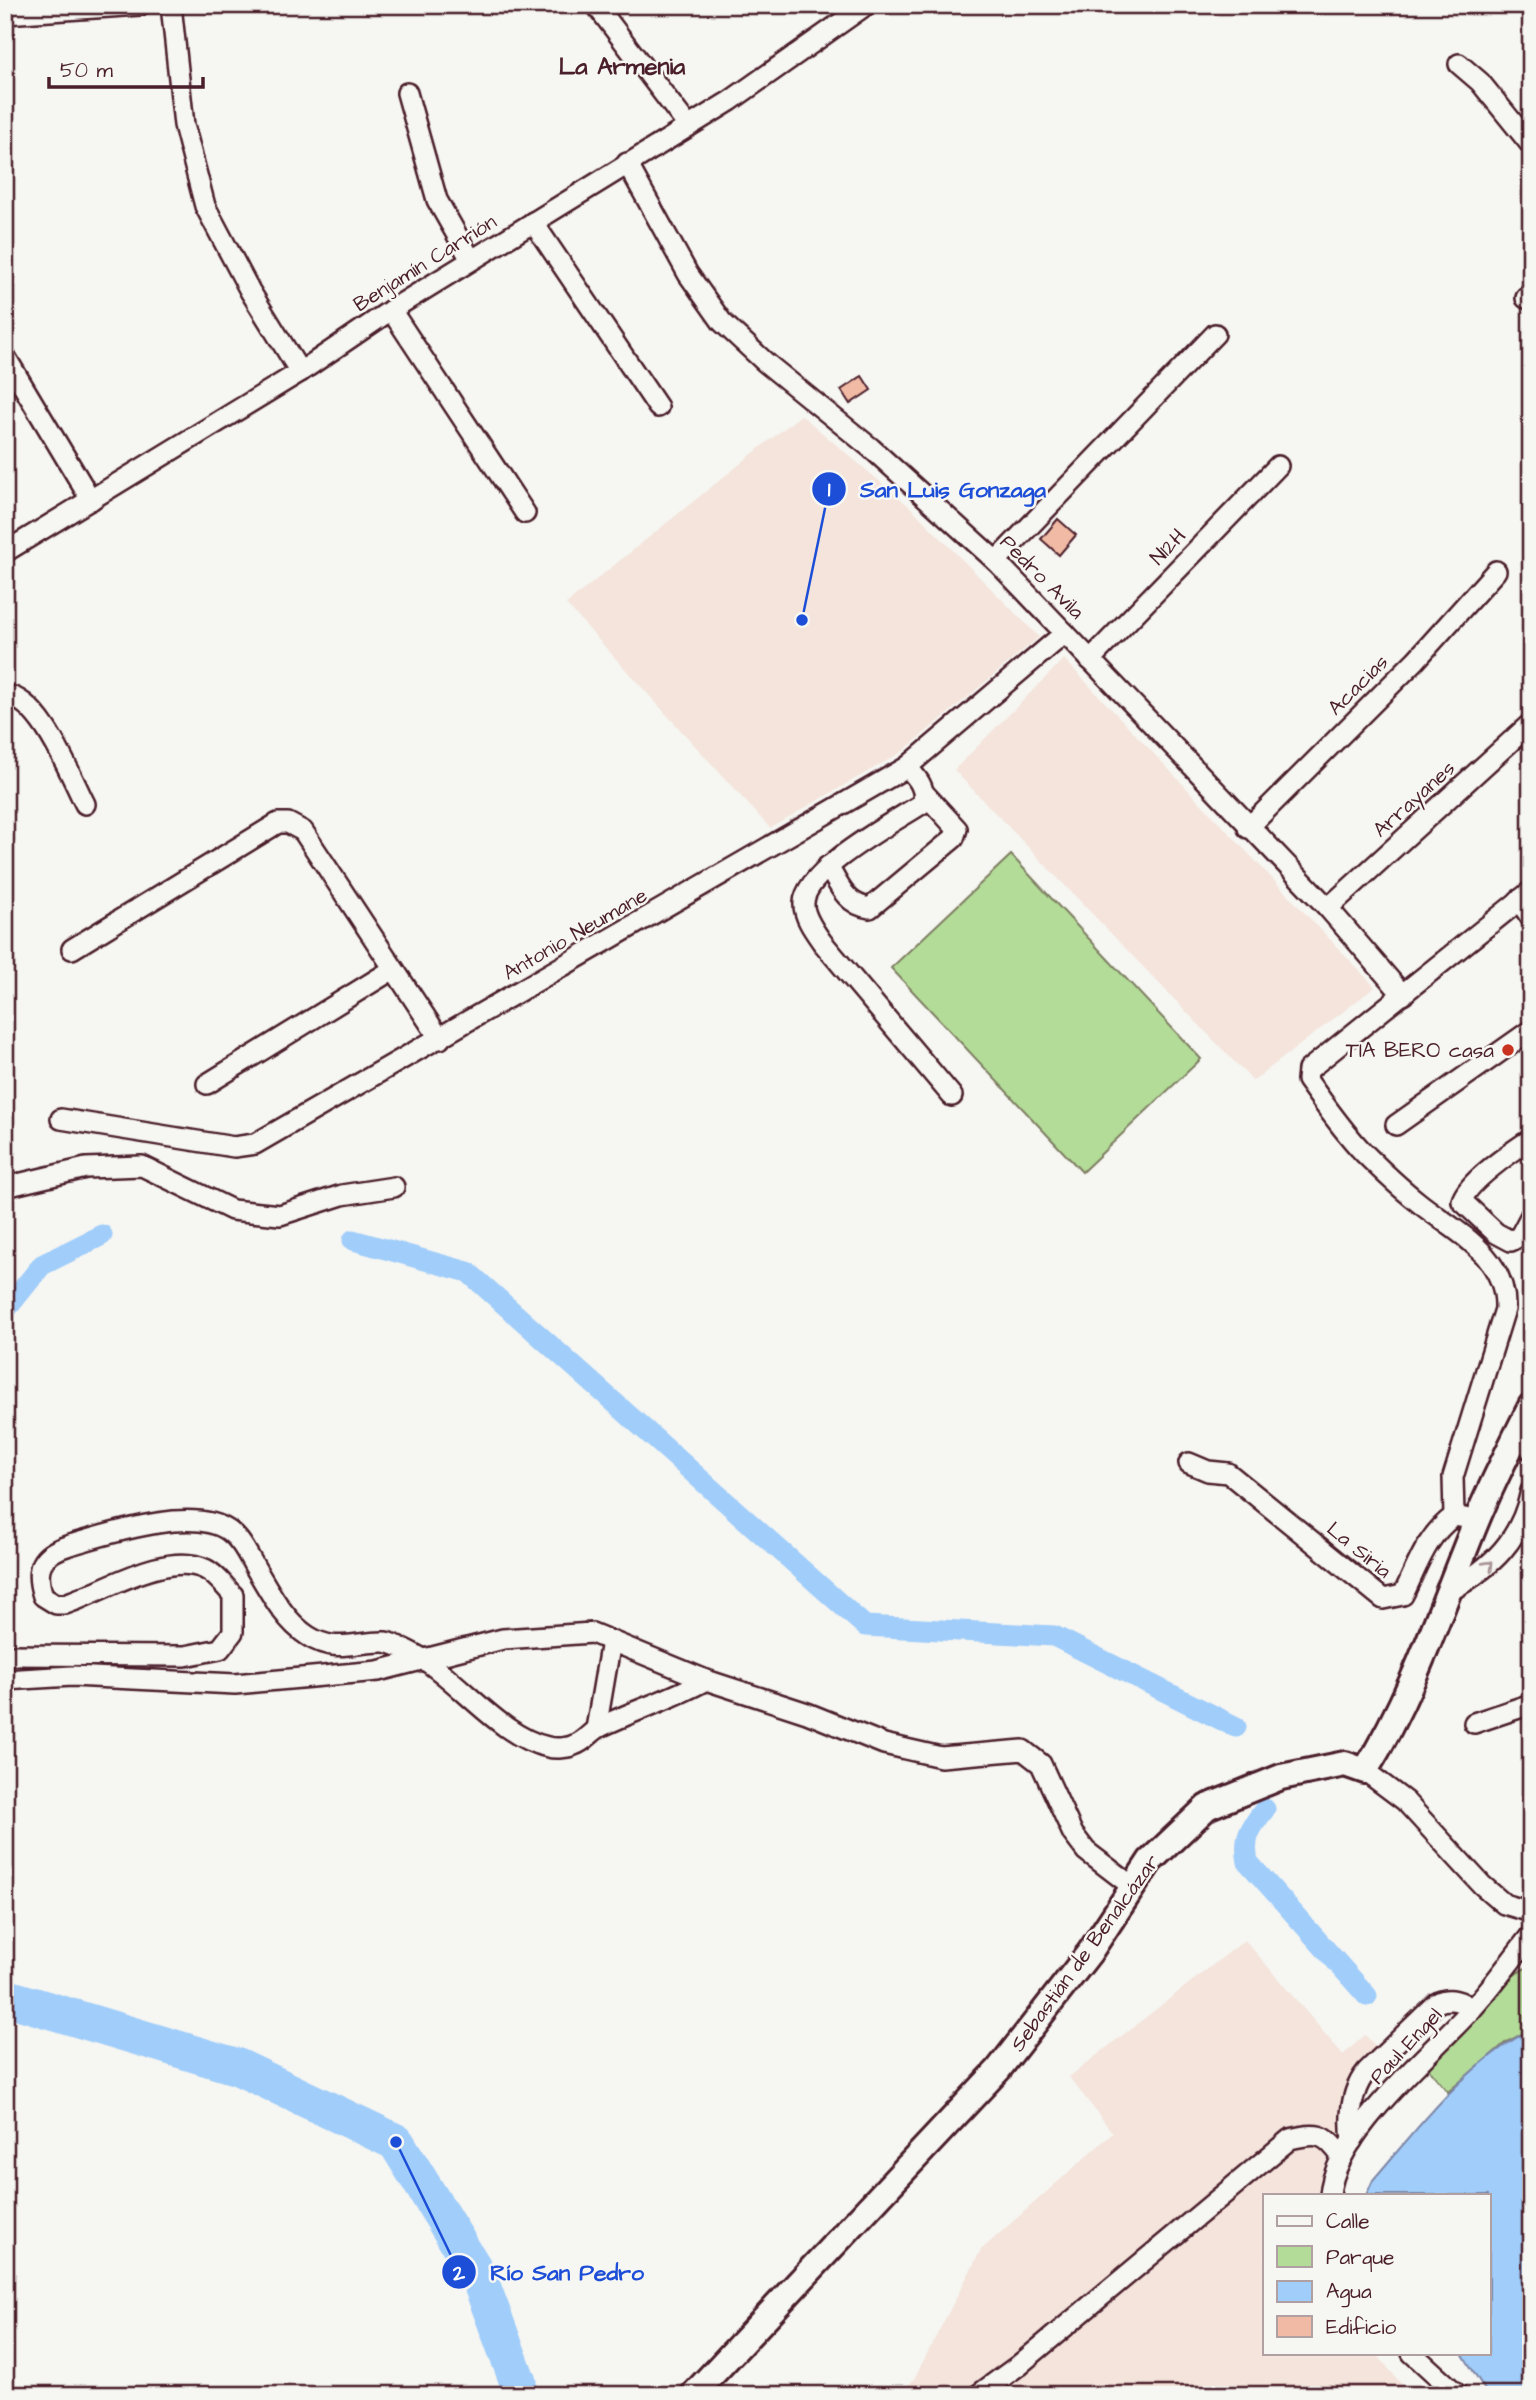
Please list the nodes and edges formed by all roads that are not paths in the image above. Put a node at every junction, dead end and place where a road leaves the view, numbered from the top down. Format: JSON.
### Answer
{"nodes":[{"id":1,"x":140,"y":5,"type":"edge"},
{"id":2,"x":171,"y":5,"type":"edge"},
{"id":3,"x":596,"y":5,"type":"edge"},
{"id":4,"x":866,"y":5,"type":"edge"},
{"id":5,"x":5,"y":14,"type":"edge"},
{"id":6,"x":1459,"y":64,"type":"dead end"},
{"id":7,"x":407,"y":93,"type":"dead end"},
{"id":8,"x":688,"y":126,"type":"junction"},
{"id":9,"x":1531,"y":145,"type":"edge"},
{"id":10,"x":627,"y":163,"type":"junction"},
{"id":11,"x":533,"y":222,"type":"junction"},
{"id":12,"x":471,"y":260,"type":"junction"},
{"id":13,"x":391,"y":310,"type":"junction"},
{"id":14,"x":1215,"y":334,"type":"dead end"},
{"id":15,"x":5,"y":356,"type":"edge"},
{"id":16,"x":300,"y":372,"type":"junction"},
{"id":17,"x":658,"y":407,"type":"dead end"},
{"id":18,"x":1278,"y":466,"type":"dead end"},
{"id":19,"x":91,"y":500,"type":"junction"},
{"id":20,"x":525,"y":513,"type":"dead end"},
{"id":21,"x":5,"y":552,"type":"edge"},
{"id":22,"x":996,"y":561,"type":"junction"},
{"id":23,"x":1496,"y":571,"type":"dead end"},
{"id":24,"x":1065,"y":633,"type":"junction"},
{"id":25,"x":1090,"y":660,"type":"junction"},
{"id":26,"x":5,"y":695,"type":"edge"},
{"id":27,"x":1531,"y":723,"type":"edge"},
{"id":28,"x":907,"y":766,"type":"junction"},
{"id":29,"x":925,"y":794,"type":"junction"},
{"id":30,"x":85,"y":804,"type":"dead end"},
{"id":31,"x":1248,"y":828,"type":"junction"},
{"id":32,"x":828,"y":866,"type":"junction"},
{"id":33,"x":1525,"y":895,"type":"edge"},
{"id":34,"x":1328,"y":908,"type":"junction"},
{"id":35,"x":1531,"y":918,"type":"edge"},
{"id":36,"x":72,"y":949,"type":"dead end"},
{"id":37,"x":392,"y":970,"type":"junction"},
{"id":38,"x":1403,"y":995,"type":"junction"},
{"id":39,"x":1531,"y":1030,"type":"edge"},
{"id":40,"x":440,"y":1039,"type":"junction"},
{"id":41,"x":207,"y":1084,"type":"dead end"},
{"id":42,"x":952,"y":1096,"type":"dead end"},
{"id":43,"x":61,"y":1119,"type":"dead end"},
{"id":44,"x":1396,"y":1125,"type":"dead end"},
{"id":45,"x":1531,"y":1139,"type":"edge"},
{"id":46,"x":5,"y":1187,"type":"edge"},
{"id":47,"x":394,"y":1187,"type":"dead end"},
{"id":48,"x":1531,"y":1215,"type":"edge"},
{"id":49,"x":1527,"y":1414,"type":"edge"},
{"id":50,"x":1531,"y":1450,"type":"edge"},
{"id":51,"x":1189,"y":1463,"type":"dead end"},
{"id":52,"x":1530,"y":1500,"type":"edge"},
{"id":53,"x":1465,"y":1518,"type":"junction"},
{"id":54,"x":1525,"y":1532,"type":"edge"},
{"id":55,"x":1450,"y":1591,"type":"junction"},
{"id":56,"x":611,"y":1641,"type":"junction"},
{"id":57,"x":5,"y":1655,"type":"edge"},
{"id":58,"x":423,"y":1660,"type":"junction"},
{"id":59,"x":5,"y":1680,"type":"edge"},
{"id":60,"x":706,"y":1680,"type":"junction"},
{"id":61,"x":1531,"y":1704,"type":"edge"},
{"id":62,"x":1474,"y":1723,"type":"dead end"},
{"id":63,"x":596,"y":1729,"type":"junction"},
{"id":64,"x":1365,"y":1771,"type":"junction"},
{"id":65,"x":1133,"y":1887,"type":"junction"},
{"id":66,"x":1531,"y":1912,"type":"edge"},
{"id":67,"x":1531,"y":1935,"type":"edge"},
{"id":68,"x":1471,"y":2010,"type":"junction"},
{"id":69,"x":1347,"y":2149,"type":"junction"},
{"id":70,"x":1330,"y":2194,"type":"edge"},
{"id":71,"x":1413,"y":2354,"type":"edge"},
{"id":72,"x":693,"y":2395,"type":"edge"},
{"id":73,"x":978,"y":2395,"type":"edge"},
{"id":74,"x":1458,"y":2395,"type":"edge"}],
"edges":[{"from":1,"to":5,"type":"street"},
{"from":2,"to":16,"type":"street"},
{"from":3,"to":8,"type":"street"},
{"from":4,"to":8,"type":"street","name":"Benjamín Carrión"},
{"from":6,"to":9,"type":"street"},
{"from":7,"to":12,"type":"street"},
{"from":8,"to":10,"type":"street","name":"Benjamín Carrión"},
{"from":10,"to":11,"type":"street","name":"Benjamín Carrión"},
{"from":10,"to":22,"type":"street","name":"Pedro Avila"},
{"from":11,"to":12,"type":"street","name":"Benjamín Carrión"},
{"from":11,"to":17,"type":"street"},
{"from":12,"to":13,"type":"street","name":"Benjamín Carrión"},
{"from":13,"to":16,"type":"street","name":"Benjamín Carrión"},
{"from":13,"to":20,"type":"street"},
{"from":14,"to":22,"type":"street"},
{"from":15,"to":19,"type":"street"},
{"from":16,"to":19,"type":"street","name":"Benjamín Carrión"},
{"from":18,"to":25,"type":"street","name":"N12H"},
{"from":19,"to":21,"type":"street","name":"Benjamín Carrión"},
{"from":22,"to":24,"type":"street","name":"Pedro Avila"},
{"from":23,"to":31,"type":"street","name":"Acacias"},
{"from":24,"to":25,"type":"street","name":"Pedro Avila"},
{"from":24,"to":28,"type":"street","name":"Antonio Neumane"},
{"from":25,"to":31,"type":"street","name":"Pedro Avila"},
{"from":26,"to":30,"type":"street"},
{"from":27,"to":34,"type":"street","name":"Arrayanes"},
{"from":28,"to":29,"type":"street"},
{"from":28,"to":40,"type":"street","name":"Antonio Neumane"},
{"from":29,"to":32,"type":"street"},
{"from":29,"to":32,"type":"street"},
{"from":31,"to":34,"type":"street","name":"Pedro Avila"},
{"from":32,"to":42,"type":"street"},
{"from":33,"to":35,"type":"street"},
{"from":33,"to":38,"type":"street"},
{"from":34,"to":38,"type":"street","name":"Pedro Avila"},
{"from":36,"to":37,"type":"street"},
{"from":37,"to":40,"type":"street"},
{"from":37,"to":41,"type":"street"},
{"from":38,"to":53,"type":"street"},
{"from":39,"to":44,"type":"street"},
{"from":40,"to":43,"type":"street","name":"Antonio Neumane"},
{"from":45,"to":48,"type":"street"},
{"from":46,"to":47,"type":"street"},
{"from":49,"to":50,"type":"street"},
{"from":49,"to":53,"type":"main road"},
{"from":51,"to":53,"type":"street","name":"La Siria"},
{"from":52,"to":54,"type":"street"},
{"from":53,"to":55,"type":"main road"},
{"from":55,"to":54,"type":"street","one_way":true},
{"from":55,"to":64,"type":"main road"},
{"from":56,"to":58,"type":"street"},
{"from":56,"to":60,"type":"street"},
{"from":56,"to":63,"type":"street"},
{"from":57,"to":58,"type":"street"},
{"from":58,"to":59,"type":"street"},
{"from":58,"to":63,"type":"street"},
{"from":60,"to":63,"type":"street"},
{"from":60,"to":65,"type":"street"},
{"from":61,"to":62,"type":"street"},
{"from":64,"to":65,"type":"main road","name":"Sebastián de Benalcázar"},
{"from":64,"to":66,"type":"street"},
{"from":65,"to":72,"type":"main road","name":"Sebastián de Benalcázar"},
{"from":67,"to":68,"type":"street","name":"Paul Engel"},
{"from":68,"to":69,"type":"street","name":"Paul Engel"},
{"from":68,"to":69,"type":"street"},
{"from":69,"to":70,"type":"street","name":"Paul Engel"},
{"from":69,"to":73,"type":"street"},
{"from":71,"to":74,"type":"street"}]}
